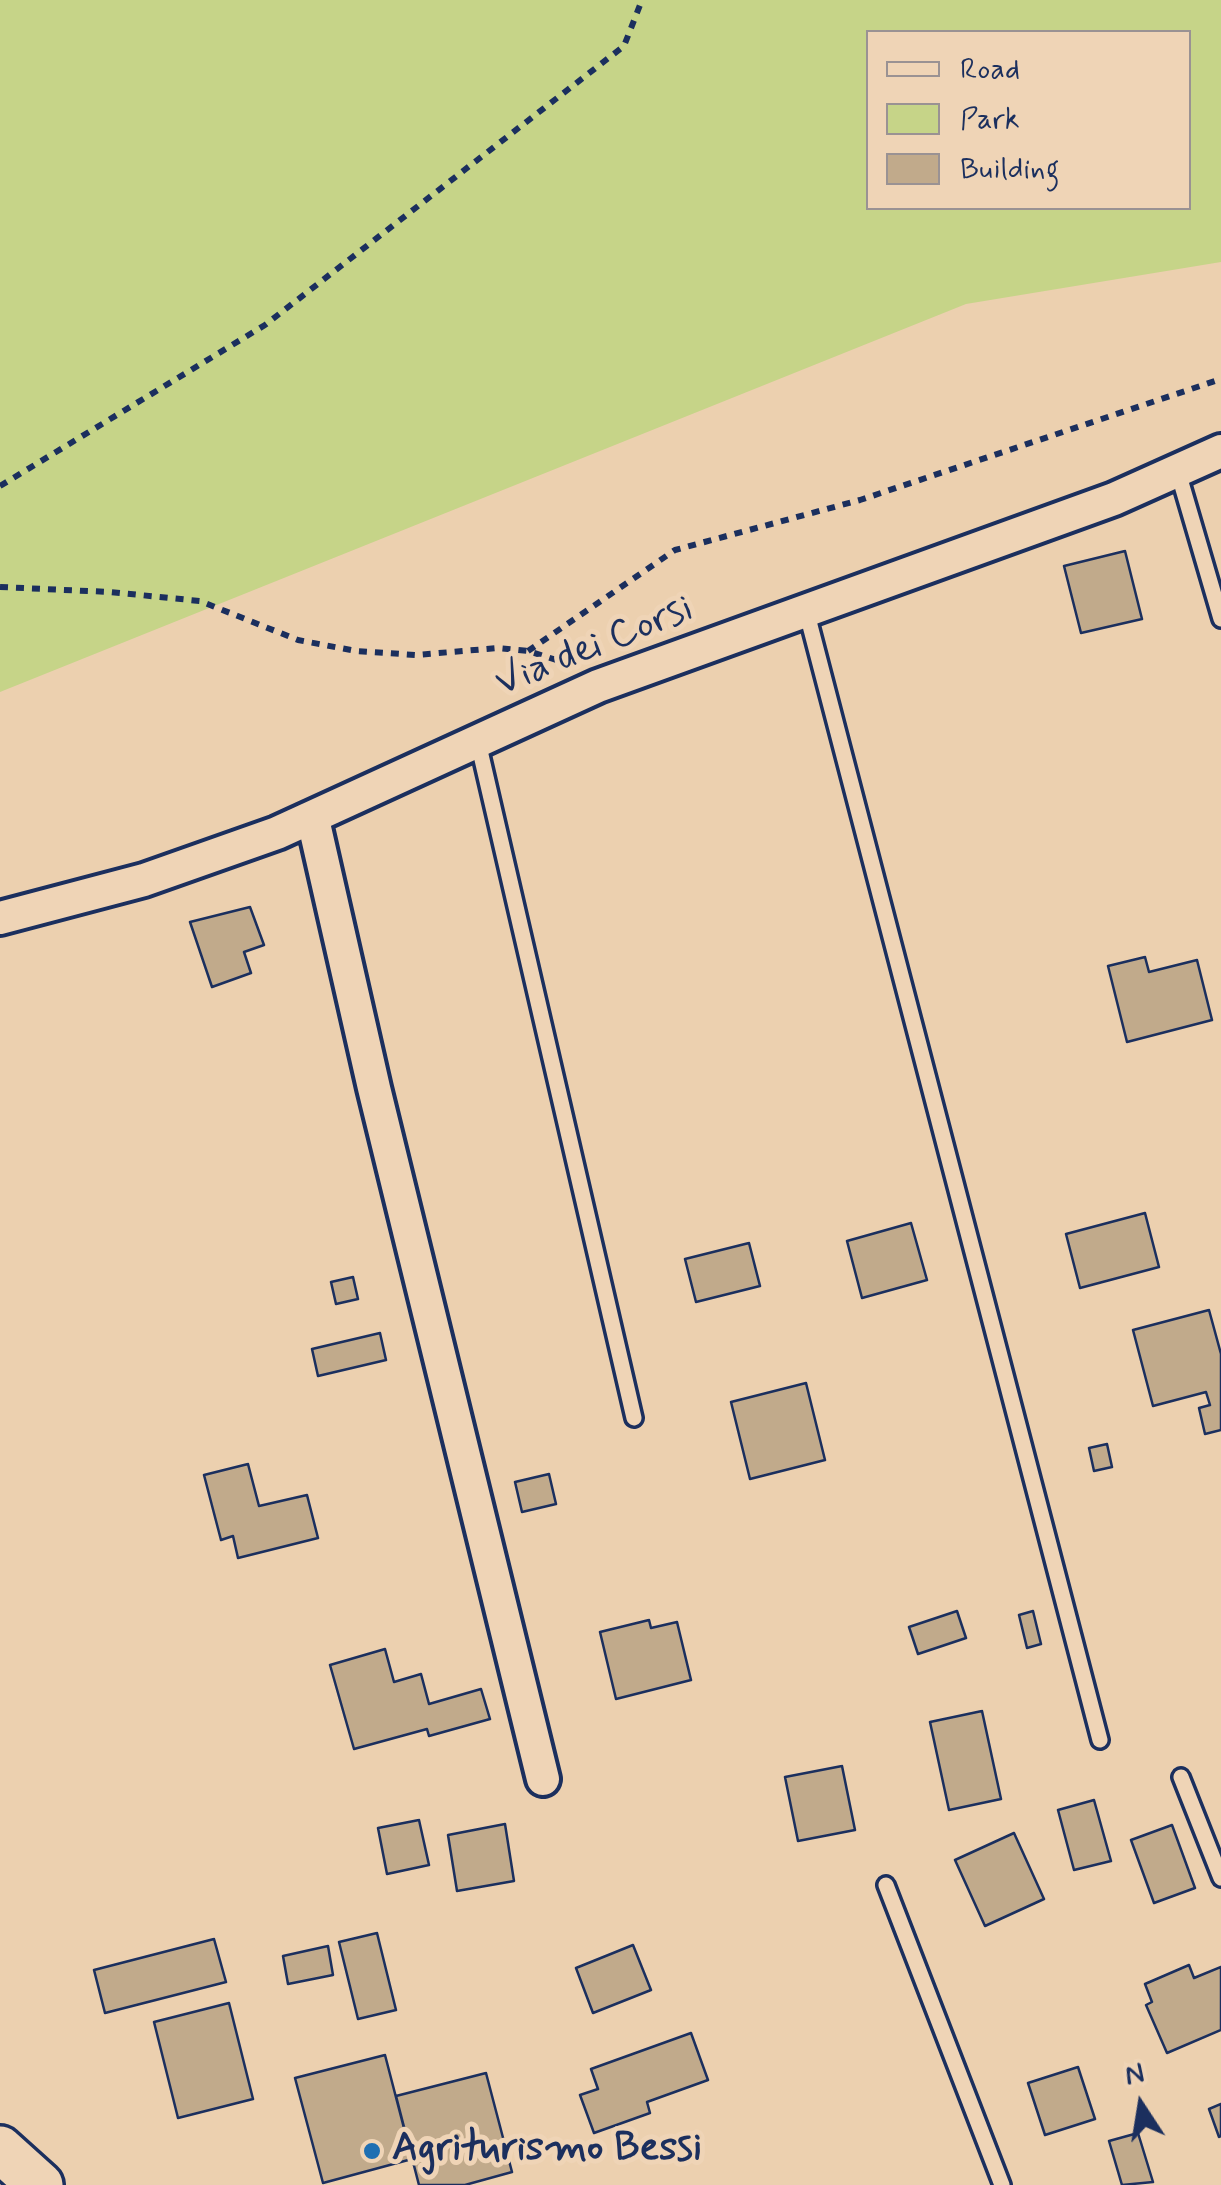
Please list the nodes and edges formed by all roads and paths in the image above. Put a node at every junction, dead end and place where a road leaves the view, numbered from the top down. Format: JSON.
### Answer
{"nodes":[{"id":1,"x":642,"y":0,"type":"edge"},
{"id":2,"x":1221,"y":379,"type":"edge"},
{"id":3,"x":1221,"y":451,"type":"edge"},
{"id":4,"x":1178,"y":472,"type":"junction"},
{"id":5,"x":0,"y":486,"type":"edge"},
{"id":6,"x":0,"y":588,"type":"edge"},
{"id":7,"x":806,"y":610,"type":"junction"},
{"id":8,"x":1221,"y":619,"type":"edge"},
{"id":9,"x":528,"y":651,"type":"junction"},
{"id":10,"x":582,"y":694,"type":"junction"},
{"id":11,"x":478,"y":742,"type":"junction"},
{"id":12,"x":313,"y":819,"type":"junction"},
{"id":13,"x":0,"y":918,"type":"edge"},
{"id":14,"x":634,"y":1418,"type":"dead end"},
{"id":15,"x":1100,"y":1740,"type":"dead end"},
{"id":16,"x":1181,"y":1777,"type":"dead end"},
{"id":17,"x":543,"y":1779,"type":"dead end"},
{"id":18,"x":1221,"y":1878,"type":"edge"},
{"id":19,"x":886,"y":1885,"type":"dead end"},
{"id":20,"x":0,"y":2148,"type":"edge"},
{"id":21,"x":40,"y":2185,"type":"edge"},
{"id":22,"x":1002,"y":2185,"type":"edge"}],
"edges":[{"from":1,"to":5,"type":"path"},
{"from":2,"to":9,"type":"path"},
{"from":3,"to":4,"type":"street","name":"Via dei Corsi"},
{"from":4,"to":7,"type":"street","name":"Via dei Corsi"},
{"from":4,"to":8,"type":"lane"},
{"from":6,"to":9,"type":"path"},
{"from":7,"to":10,"type":"street","name":"Via dei Corsi"},
{"from":7,"to":15,"type":"lane"},
{"from":9,"to":10,"type":"path"},
{"from":10,"to":11,"type":"street","name":"Via dei Corsi"},
{"from":11,"to":12,"type":"street","name":"Via dei Corsi"},
{"from":11,"to":14,"type":"lane"},
{"from":12,"to":13,"type":"street","name":"Via dei Corsi"},
{"from":12,"to":17,"type":"street"},
{"from":16,"to":18,"type":"lane"},
{"from":19,"to":22,"type":"lane"},
{"from":20,"to":21,"type":"main road"}]}
